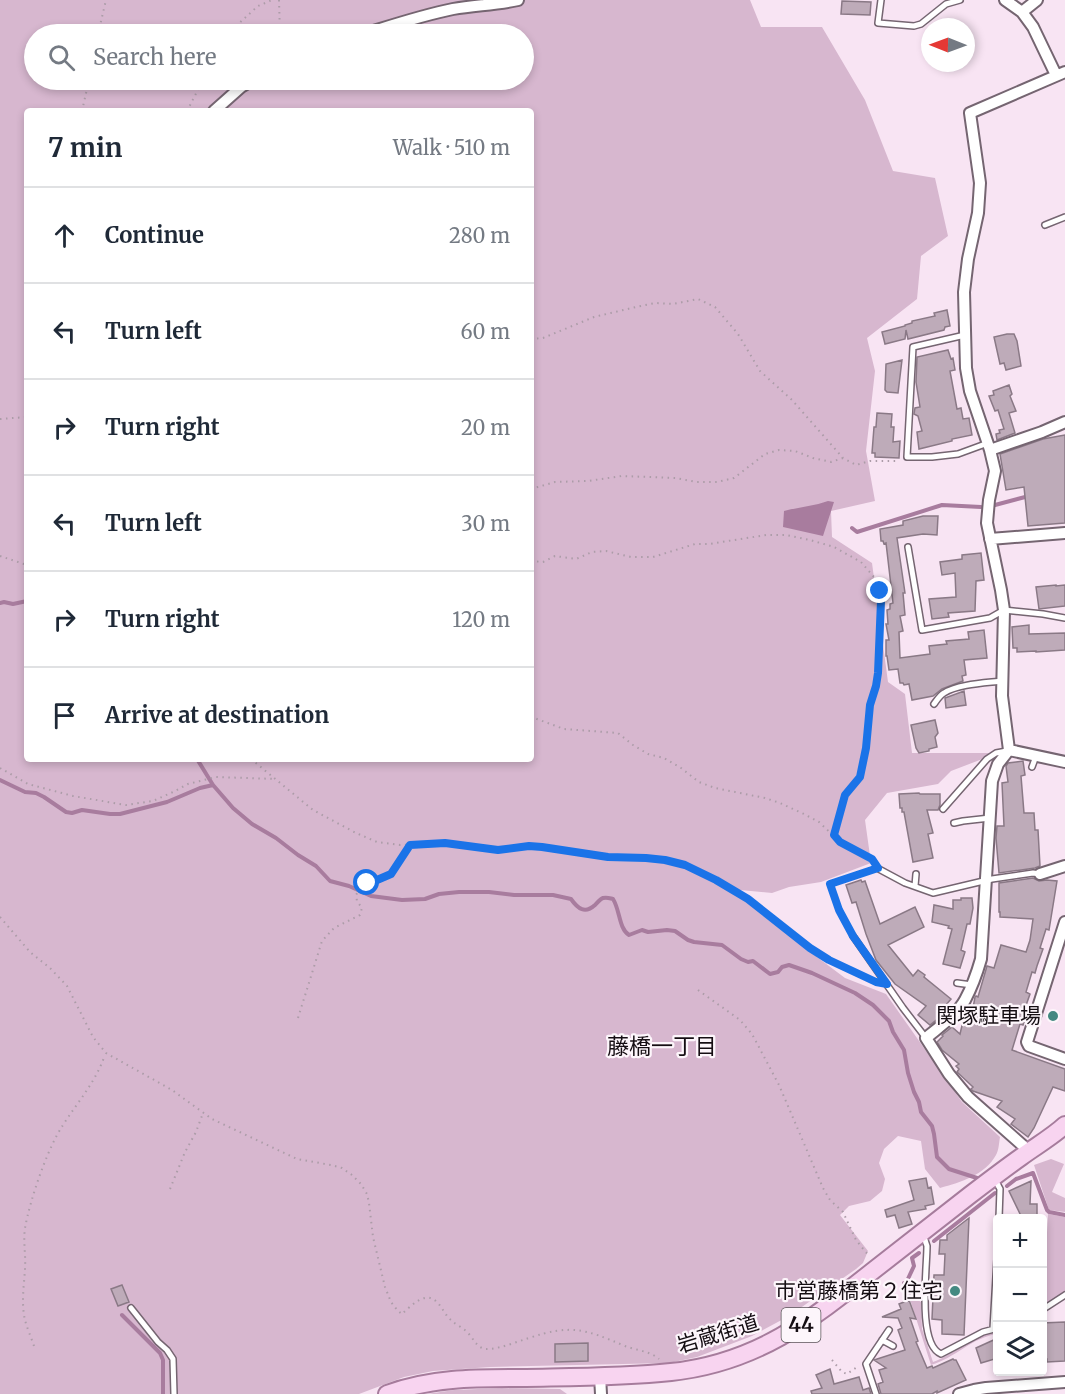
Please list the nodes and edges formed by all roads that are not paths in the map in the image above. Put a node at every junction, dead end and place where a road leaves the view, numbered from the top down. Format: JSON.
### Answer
{"nodes":[{"id":1,"x":518,"y":0,"type":"edge"},
{"id":2,"x":881,"y":0,"type":"edge"},
{"id":3,"x":960,"y":0,"type":"edge"},
{"id":4,"x":1005,"y":0,"type":"edge"},
{"id":5,"x":1037,"y":0,"type":"edge"},
{"id":6,"x":1022,"y":12,"type":"junction"},
{"id":7,"x":394,"y":24,"type":"edge"},
{"id":8,"x":1060,"y":73,"type":"edge"},
{"id":9,"x":238,"y":90,"type":"edge"},
{"id":10,"x":217,"y":108,"type":"edge"},
{"id":11,"x":1065,"y":218,"type":"edge"},
{"id":12,"x":1045,"y":225,"type":"dead end"},
{"id":13,"x":965,"y":335,"type":"junction"},
{"id":14,"x":1065,"y":422,"type":"edge"},
{"id":15,"x":989,"y":447,"type":"junction"},
{"id":16,"x":1065,"y":533,"type":"edge"},
{"id":17,"x":990,"y":539,"type":"junction"},
{"id":18,"x":908,"y":547,"type":"dead end"},
{"id":19,"x":1004,"y":610,"type":"junction"},
{"id":20,"x":1065,"y":618,"type":"edge"},
{"id":21,"x":1002,"y":681,"type":"junction"},
{"id":22,"x":934,"y":704,"type":"dead end"},
{"id":23,"x":1009,"y":750,"type":"junction"},
{"id":24,"x":1065,"y":762,"type":"edge"},
{"id":25,"x":943,"y":809,"type":"dead end"},
{"id":26,"x":990,"y":818,"type":"junction"},
{"id":27,"x":954,"y":823,"type":"dead end"},
{"id":28,"x":1065,"y":867,"type":"edge"},
{"id":29,"x":878,"y":868,"type":"road end"},
{"id":30,"x":1041,"y":873,"type":"joint"},
{"id":31,"x":916,"y":874,"type":"dead end"},
{"id":32,"x":987,"y":880,"type":"junction"},
{"id":33,"x":915,"y":886,"type":"junction"},
{"id":34,"x":1065,"y":922,"type":"edge"},
{"id":35,"x":853,"y":936,"type":"road end"},
{"id":36,"x":957,"y":983,"type":"dead end"},
{"id":37,"x":972,"y":985,"type":"junction"},
{"id":38,"x":926,"y":1038,"type":"junction"},
{"id":39,"x":1065,"y":1059,"type":"edge"},
{"id":40,"x":1065,"y":1125,"type":"edge"},
{"id":41,"x":1029,"y":1151,"type":"junction"},
{"id":42,"x":993,"y":1177,"type":"junction"},
{"id":43,"x":999,"y":1214,"type":"edge"},
{"id":44,"x":922,"y":1232,"type":"junction"},
{"id":45,"x":997,"y":1268,"type":"edge"},
{"id":46,"x":1065,"y":1295,"type":"edge"},
{"id":47,"x":1047,"y":1307,"type":"edge"},
{"id":48,"x":131,"y":1308,"type":"dead end"},
{"id":49,"x":995,"y":1322,"type":"edge"},
{"id":50,"x":889,"y":1329,"type":"dead end"},
{"id":51,"x":993,"y":1329,"type":"edge"},
{"id":52,"x":882,"y":1340,"type":"junction"},
{"id":53,"x":893,"y":1346,"type":"dead end"},
{"id":54,"x":600,"y":1376,"type":"junction"},
{"id":55,"x":1065,"y":1382,"type":"edge"},
{"id":56,"x":174,"y":1394,"type":"edge"},
{"id":57,"x":387,"y":1394,"type":"edge"},
{"id":58,"x":601,"y":1394,"type":"edge"},
{"id":59,"x":876,"y":1394,"type":"edge"},
{"id":60,"x":959,"y":1394,"type":"edge"}],
"edges":[{"from":1,"to":7,"type":"street"},
{"from":2,"to":3,"type":"lane"},
{"from":4,"to":6,"type":"street"},
{"from":5,"to":6,"type":"street"},
{"from":6,"to":8,"type":"street"},
{"from":8,"to":13,"type":"street"},
{"from":9,"to":10,"type":"street"},
{"from":11,"to":12,"type":"lane"},
{"from":13,"to":15,"type":"street"},
{"from":13,"to":15,"type":"lane"},
{"from":14,"to":15,"type":"street"},
{"from":15,"to":17,"type":"street"},
{"from":16,"to":17,"type":"street"},
{"from":17,"to":19,"type":"street"},
{"from":18,"to":19,"type":"lane"},
{"from":19,"to":20,"type":"lane"},
{"from":19,"to":21,"type":"street"},
{"from":21,"to":22,"type":"lane"},
{"from":21,"to":23,"type":"street"},
{"from":23,"to":24,"type":"street"},
{"from":23,"to":25,"type":"lane"},
{"from":23,"to":26,"type":"street"},
{"from":26,"to":27,"type":"lane"},
{"from":26,"to":32,"type":"street"},
{"from":28,"to":30,"type":"street"},
{"from":29,"to":33,"type":"lane"},
{"from":30,"to":32,"type":"lane"},
{"from":31,"to":33,"type":"lane"},
{"from":32,"to":33,"type":"lane"},
{"from":32,"to":37,"type":"street"},
{"from":34,"to":39,"type":"street"},
{"from":35,"to":38,"type":"lane"},
{"from":36,"to":37,"type":"lane"},
{"from":37,"to":38,"type":"street"},
{"from":38,"to":41,"type":"street"},
{"from":40,"to":41,"type":"main road","name":"岩蔵街道","number":"44"},
{"from":41,"to":42,"type":"main road","name":"岩蔵街道","number":"44"},
{"from":42,"to":43,"type":"lane"},
{"from":42,"to":44,"type":"main road","name":"岩蔵街道","number":"44"},
{"from":44,"to":51,"type":"lane"},
{"from":44,"to":54,"type":"main road","name":"岩蔵街道","number":"44"},
{"from":45,"to":49,"type":"lane"},
{"from":46,"to":47,"type":"lane"},
{"from":48,"to":56,"type":"lane"},
{"from":50,"to":52,"type":"lane"},
{"from":52,"to":53,"type":"lane"},
{"from":52,"to":59,"type":"lane"},
{"from":54,"to":57,"type":"main road","name":"岩蔵街道","number":"44"},
{"from":54,"to":58,"type":"street"},
{"from":55,"to":60,"type":"street"}]}
